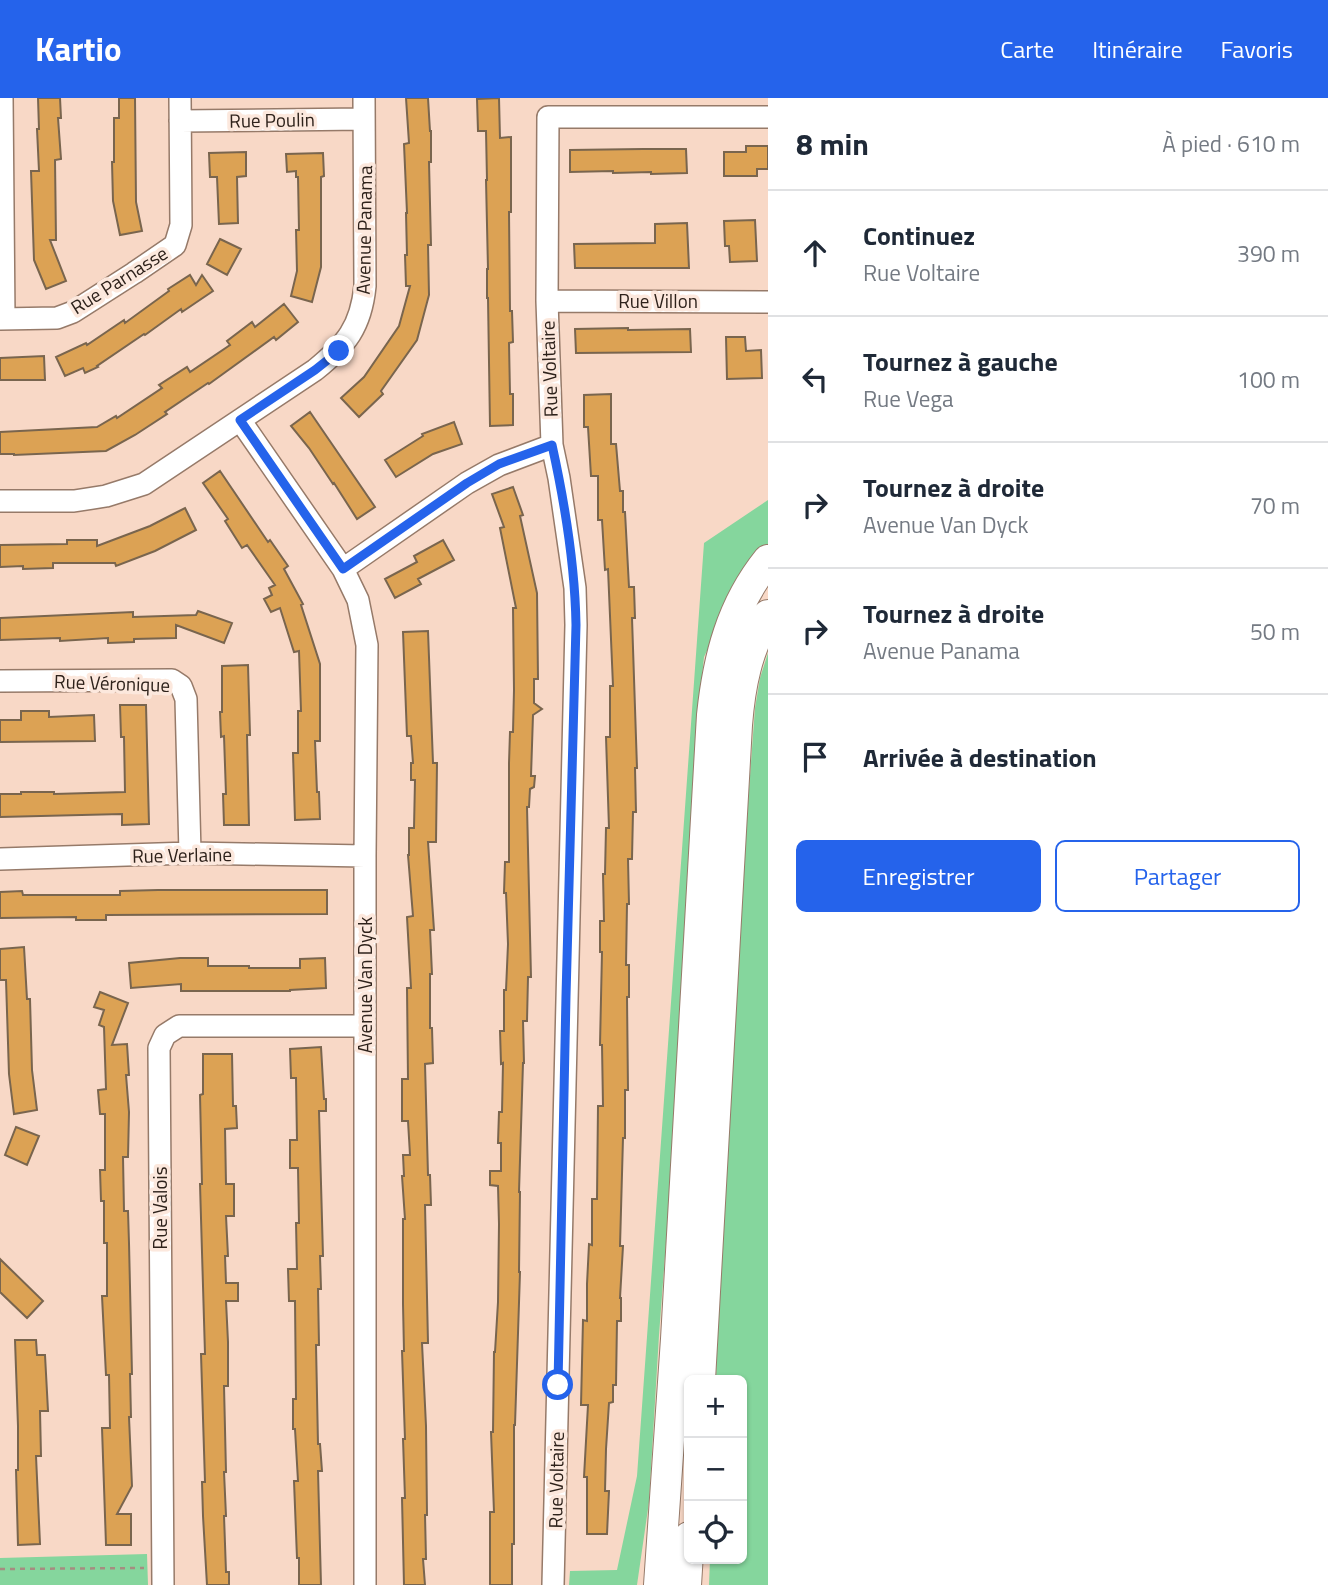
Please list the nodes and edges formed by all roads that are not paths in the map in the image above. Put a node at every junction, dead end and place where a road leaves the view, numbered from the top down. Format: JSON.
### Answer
{"nodes":[{"id":1,"x":2,"y":98,"type":"edge"},
{"id":2,"x":180,"y":98,"type":"edge"},
{"id":3,"x":705,"y":107,"type":"edge"},
{"id":4,"x":364,"y":108,"type":"edge"},
{"id":5,"x":768,"y":117,"type":"edge"},
{"id":6,"x":180,"y":121,"type":"junction"},
{"id":7,"x":547,"y":300,"type":"junction"},
{"id":8,"x":768,"y":302,"type":"edge"},
{"id":9,"x":2,"y":319,"type":"edge"},
{"id":10,"x":240,"y":420,"type":"junction"},
{"id":11,"x":552,"y":445,"type":"junction"},
{"id":12,"x":0,"y":501,"type":"edge"},
{"id":13,"x":768,"y":560,"type":"edge"},
{"id":14,"x":343,"y":569,"type":"junction"},
{"id":15,"x":768,"y":615,"type":"edge"},
{"id":16,"x":0,"y":681,"type":"edge"},
{"id":17,"x":190,"y":853,"type":"junction"},
{"id":18,"x":365,"y":856,"type":"junction"},
{"id":19,"x":0,"y":859,"type":"edge"},
{"id":20,"x":365,"y":1026,"type":"junction"},
{"id":21,"x":699,"y":1375,"type":"edge"},
{"id":22,"x":687,"y":1564,"type":"edge"},
{"id":23,"x":700,"y":1564,"type":"edge"},
{"id":24,"x":163,"y":1577,"type":"edge"},
{"id":25,"x":658,"y":1578,"type":"edge"},
{"id":26,"x":365,"y":1585,"type":"edge"},
{"id":27,"x":554,"y":1585,"type":"edge"},
{"id":28,"x":686,"y":1585,"type":"edge"},
{"id":29,"x":701,"y":1585,"type":"edge"}],
"edges":[{"from":1,"to":9,"type":"street"},
{"from":2,"to":6,"type":"street","name":"Rue Parnasse"},
{"from":3,"to":5,"type":"street"},
{"from":3,"to":7,"type":"street","name":"Rue Voltaire"},
{"from":4,"to":6,"type":"street","name":"Rue Poulin"},
{"from":4,"to":10,"type":"street","name":"Avenue Panama"},
{"from":6,"to":9,"type":"street","name":"Rue Parnasse"},
{"from":7,"to":8,"type":"street","name":"Rue Villon"},
{"from":7,"to":11,"type":"street","name":"Rue Voltaire"},
{"from":10,"to":12,"type":"street","name":"Avenue Panama"},
{"from":10,"to":14,"type":"street","name":"Avenue Van Dyck"},
{"from":11,"to":14,"type":"street"},
{"from":11,"to":27,"type":"street","name":"Rue Voltaire"},
{"from":13,"to":25,"type":"highway"},
{"from":14,"to":18,"type":"street","name":"Avenue Van Dyck"},
{"from":15,"to":21,"type":"highway"},
{"from":16,"to":17,"type":"street","name":"Rue Véronique"},
{"from":17,"to":18,"type":"street","name":"Rue Verlaine"},
{"from":17,"to":19,"type":"street","name":"Rue Verlaine"},
{"from":18,"to":20,"type":"street","name":"Avenue Van Dyck"},
{"from":20,"to":24,"type":"street","name":"Rue Valois"},
{"from":20,"to":26,"type":"street","name":"Avenue Van Dyck"},
{"from":22,"to":28,"type":"highway"},
{"from":23,"to":29,"type":"highway"}]}
